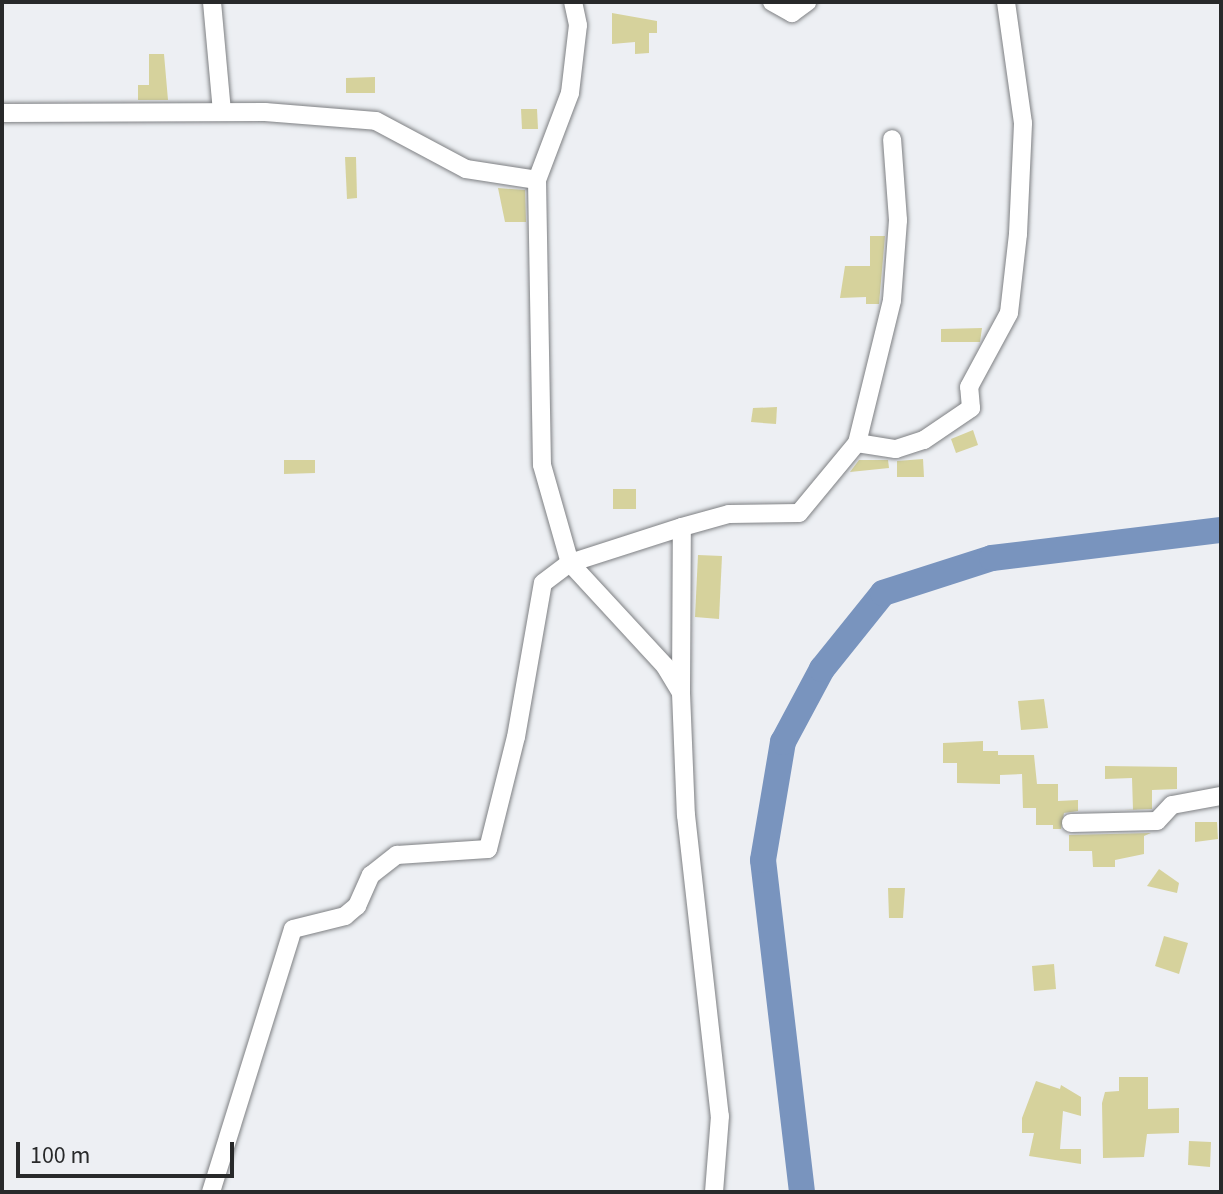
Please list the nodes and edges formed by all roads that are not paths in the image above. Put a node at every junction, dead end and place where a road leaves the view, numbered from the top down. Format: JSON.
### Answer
{"nodes":[{"id":1,"x":212,"y":2,"type":"edge"},
{"id":2,"x":573,"y":2,"type":"edge"},
{"id":3,"x":772,"y":2,"type":"edge"},
{"id":4,"x":807,"y":2,"type":"edge"},
{"id":5,"x":1006,"y":2,"type":"edge"},
{"id":6,"x":222,"y":112,"type":"junction"},
{"id":7,"x":2,"y":113,"type":"edge"},
{"id":8,"x":892,"y":139,"type":"dead end"},
{"id":9,"x":537,"y":180,"type":"junction"},
{"id":10,"x":857,"y":443,"type":"junction"},
{"id":11,"x":682,"y":527,"type":"junction"},
{"id":12,"x":570,"y":563,"type":"junction"},
{"id":13,"x":681,"y":693,"type":"junction"},
{"id":14,"x":1221,"y":796,"type":"edge"},
{"id":15,"x":1071,"y":823,"type":"dead end"},
{"id":16,"x":211,"y":1192,"type":"edge"},
{"id":17,"x":714,"y":1192,"type":"edge"}],
"edges":[{"from":1,"to":6,"type":"street"},
{"from":2,"to":9,"type":"street"},
{"from":3,"to":4,"type":"street"},
{"from":5,"to":10,"type":"street"},
{"from":6,"to":7,"type":"street"},
{"from":6,"to":9,"type":"street"},
{"from":8,"to":10,"type":"street"},
{"from":9,"to":12,"type":"street"},
{"from":10,"to":11,"type":"street"},
{"from":11,"to":12,"type":"street"},
{"from":11,"to":13,"type":"street"},
{"from":12,"to":13,"type":"street"},
{"from":12,"to":16,"type":"street"},
{"from":13,"to":17,"type":"street"},
{"from":14,"to":15,"type":"street"}]}
